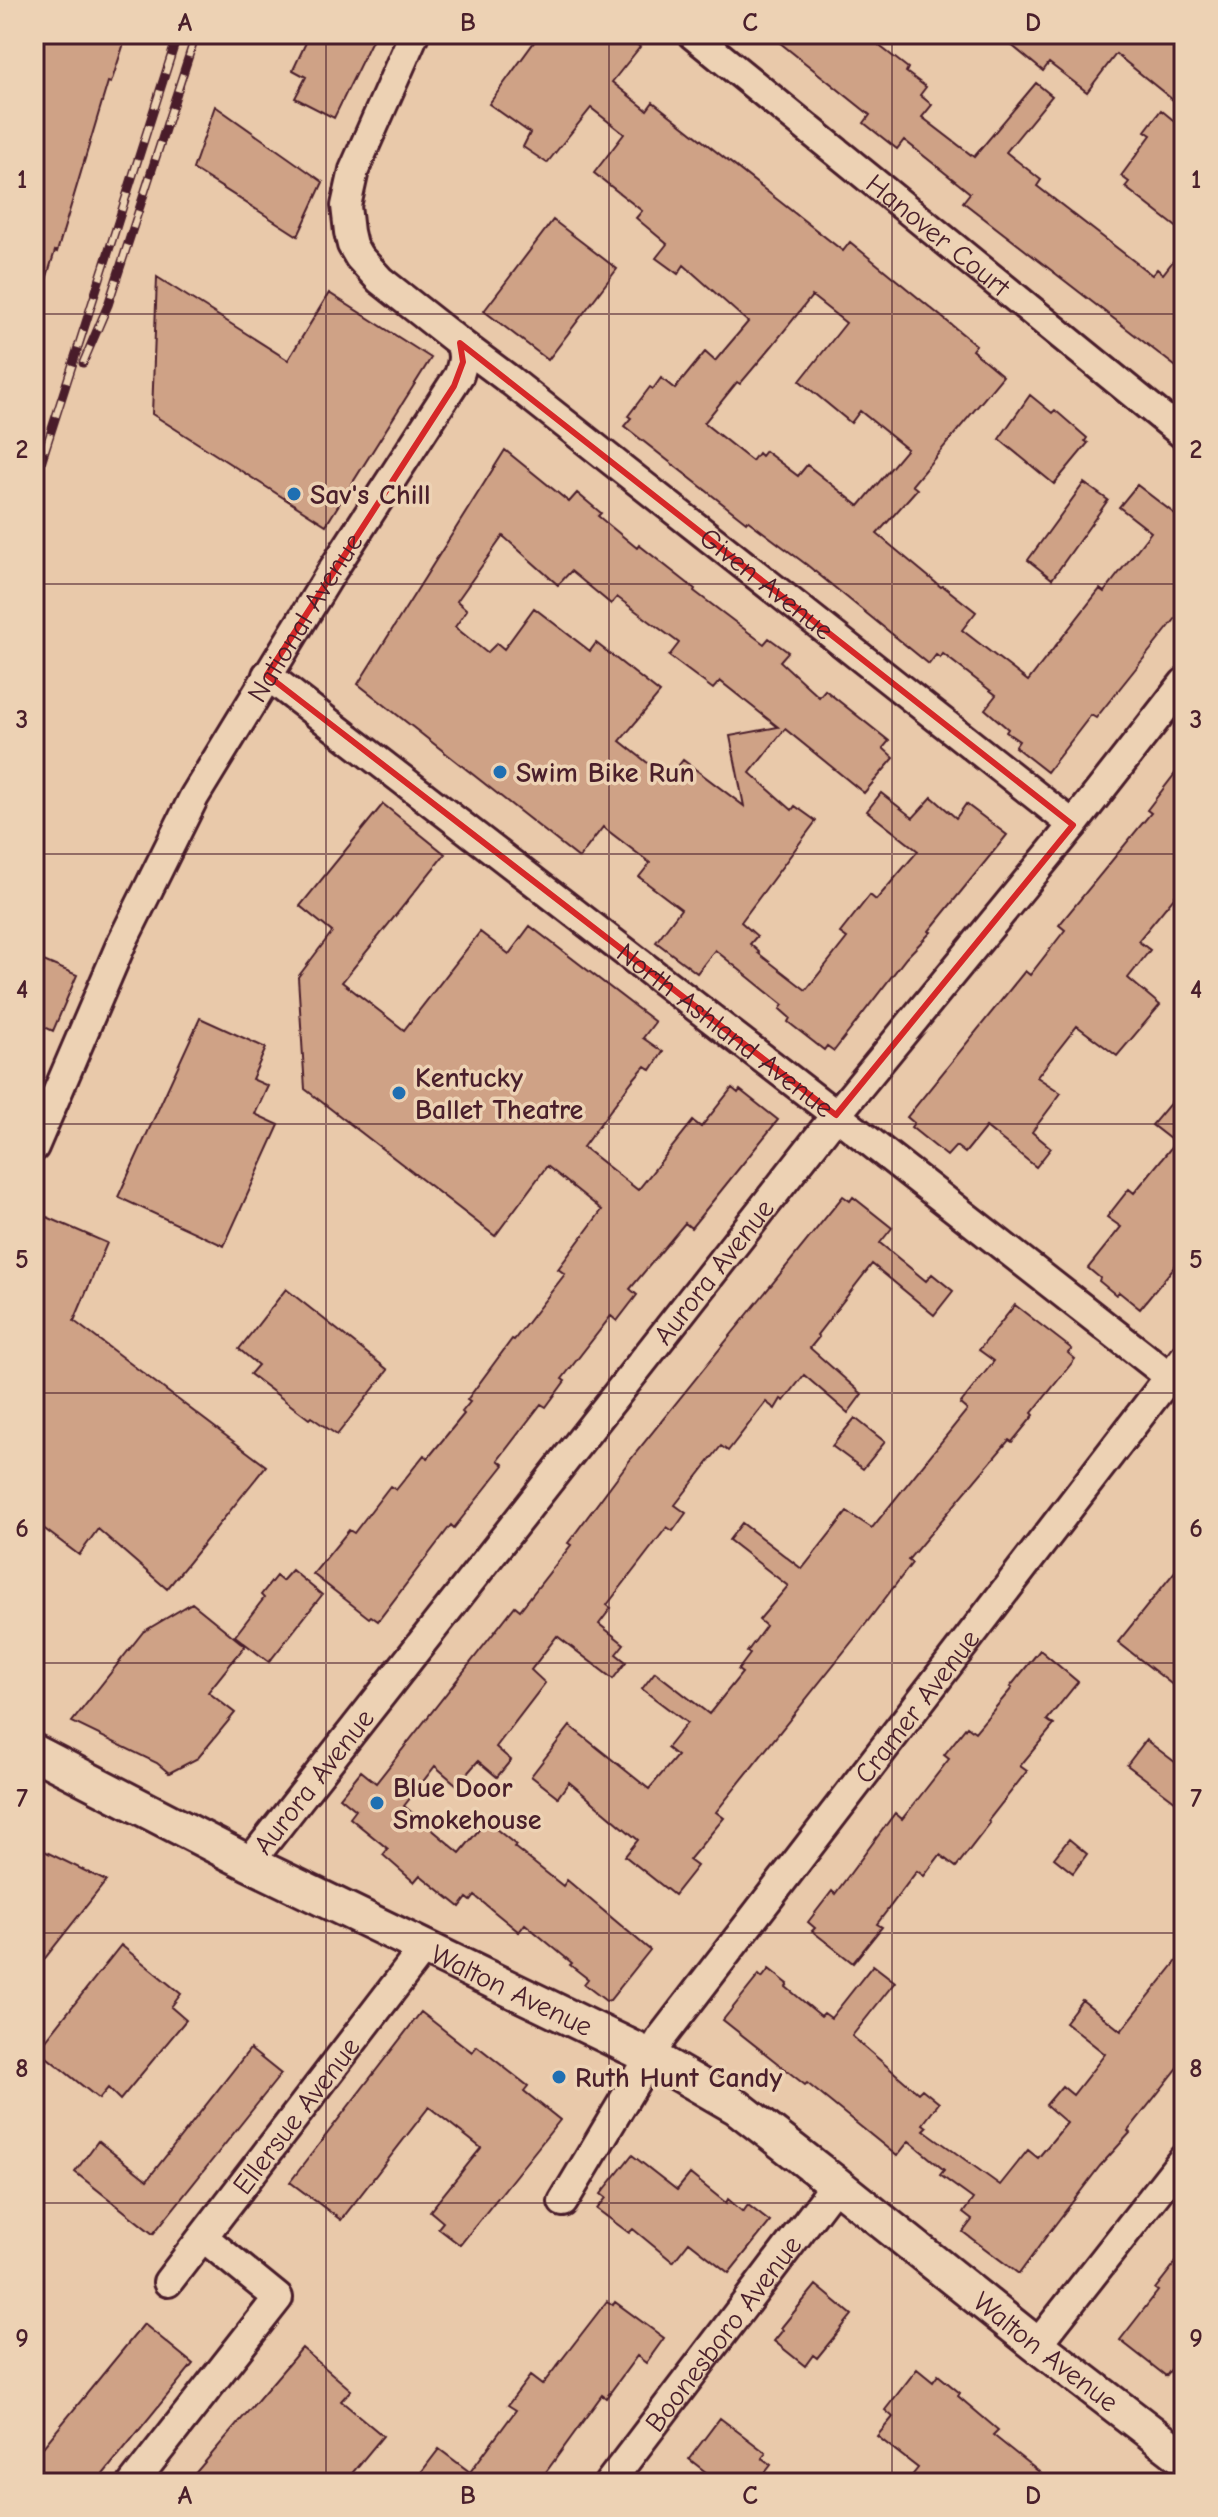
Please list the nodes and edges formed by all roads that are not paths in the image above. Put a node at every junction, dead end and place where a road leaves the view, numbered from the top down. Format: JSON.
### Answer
{"nodes":[{"id":1,"x":414,"y":34,"type":"edge"},
{"id":2,"x":692,"y":34,"type":"edge"},
{"id":3,"x":460,"y":343,"type":"junction"},
{"id":4,"x":1184,"y":435,"type":"edge"},
{"id":5,"x":267,"y":675,"type":"junction"},
{"id":6,"x":1184,"y":683,"type":"edge"},
{"id":7,"x":1073,"y":825,"type":"junction"},
{"id":8,"x":836,"y":1115,"type":"junction"},
{"id":9,"x":34,"y":1147,"type":"edge"},
{"id":10,"x":1179,"y":1374,"type":"edge"},
{"id":11,"x":34,"y":1752,"type":"edge"},
{"id":12,"x":249,"y":1863,"type":"junction"},
{"id":13,"x":424,"y":1948,"type":"junction"},
{"id":14,"x":649,"y":2056,"type":"junction"},
{"id":15,"x":1184,"y":2158,"type":"edge"},
{"id":16,"x":836,"y":2184,"type":"junction"},
{"id":17,"x":563,"y":2202,"type":"dead end"},
{"id":18,"x":203,"y":2237,"type":"junction"},
{"id":19,"x":168,"y":2282,"type":"dead end"},
{"id":20,"x":1037,"y":2345,"type":"junction"},
{"id":21,"x":1184,"y":2458,"type":"edge"},
{"id":22,"x":133,"y":2483,"type":"edge"},
{"id":23,"x":609,"y":2483,"type":"edge"}],
"edges":[{"from":1,"to":3,"type":"street"},
{"from":2,"to":4,"type":"street","name":"Hanover Court"},
{"from":3,"to":5,"type":"street","name":"National Avenue"},
{"from":3,"to":7,"type":"street","name":"Given Avenue"},
{"from":5,"to":8,"type":"street","name":"North Ashland Avenue"},
{"from":5,"to":9,"type":"street","name":"National Avenue"},
{"from":6,"to":7,"type":"street","name":"Aurora Avenue"},
{"from":7,"to":8,"type":"street","name":"Aurora Avenue"},
{"from":8,"to":10,"type":"street","name":"North Ashland Avenue"},
{"from":8,"to":12,"type":"street","name":"Aurora Avenue"},
{"from":10,"to":14,"type":"street","name":"Cramer Avenue"},
{"from":11,"to":12,"type":"street","name":"Walton Avenue"},
{"from":12,"to":13,"type":"street","name":"Walton Avenue"},
{"from":13,"to":14,"type":"street","name":"Walton Avenue"},
{"from":13,"to":18,"type":"street","name":"Ellersue Avenue"},
{"from":14,"to":16,"type":"street","name":"Walton Avenue"},
{"from":14,"to":17,"type":"street","name":"Cramer Avenue"},
{"from":15,"to":20,"type":"street"},
{"from":16,"to":20,"type":"street","name":"Walton Avenue"},
{"from":16,"to":23,"type":"street","name":"Boonesboro Avenue"},
{"from":18,"to":19,"type":"street","name":"Ellersue Avenue"},
{"from":18,"to":22,"type":"street"},
{"from":20,"to":21,"type":"street","name":"Walton Avenue"}]}
